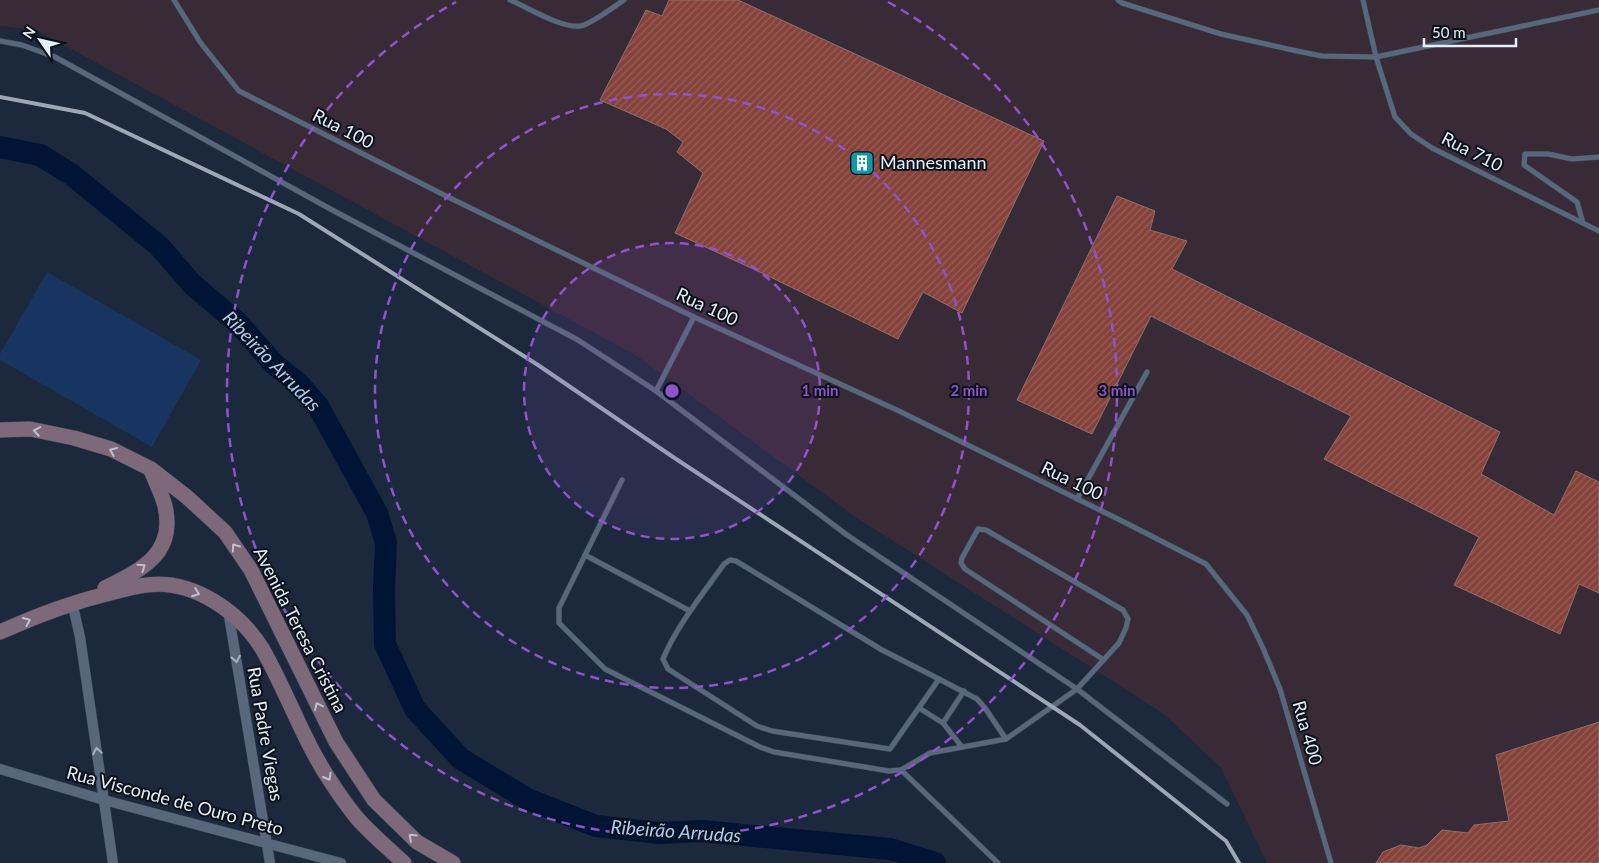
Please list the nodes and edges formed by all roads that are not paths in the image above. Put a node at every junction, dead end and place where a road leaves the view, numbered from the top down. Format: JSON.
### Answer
{"nodes":[{"id":1,"x":174,"y":0,"type":"edge"},
{"id":2,"x":510,"y":0,"type":"edge"},
{"id":3,"x":624,"y":0,"type":"edge"},
{"id":4,"x":1118,"y":0,"type":"edge"},
{"id":5,"x":1363,"y":0,"type":"edge"},
{"id":6,"x":1599,"y":10,"type":"edge"},
{"id":7,"x":0,"y":41,"type":"edge"},
{"id":8,"x":1376,"y":58,"type":"junction"},
{"id":9,"x":1599,"y":158,"type":"edge"},
{"id":10,"x":1583,"y":223,"type":"junction"},
{"id":11,"x":1599,"y":231,"type":"edge"},
{"id":12,"x":694,"y":317,"type":"junction"},
{"id":13,"x":1147,"y":372,"type":"dead end"},
{"id":14,"x":656,"y":391,"type":"junction"},
{"id":15,"x":0,"y":430,"type":"edge"},
{"id":16,"x":151,"y":469,"type":"junction"},
{"id":17,"x":622,"y":480,"type":"dead end"},
{"id":18,"x":1077,"y":499,"type":"junction"},
{"id":19,"x":585,"y":555,"type":"junction"},
{"id":20,"x":78,"y":601,"type":"junction"},
{"id":21,"x":228,"y":610,"type":"junction"},
{"id":22,"x":690,"y":611,"type":"junction"},
{"id":23,"x":1247,"y":615,"type":"joint"},
{"id":24,"x":0,"y":632,"type":"edge"},
{"id":25,"x":1104,"y":660,"type":"junction"},
{"id":26,"x":939,"y":679,"type":"junction"},
{"id":27,"x":1077,"y":689,"type":"junction"},
{"id":28,"x":964,"y":691,"type":"junction"},
{"id":29,"x":919,"y":708,"type":"junction"},
{"id":30,"x":943,"y":723,"type":"junction"},
{"id":31,"x":1006,"y":739,"type":"junction"},
{"id":32,"x":962,"y":747,"type":"junction"},
{"id":33,"x":0,"y":769,"type":"edge"},
{"id":34,"x":901,"y":770,"type":"junction"},
{"id":35,"x":104,"y":800,"type":"junction"},
{"id":36,"x":1227,"y":804,"type":"dead end"},
{"id":37,"x":267,"y":843,"type":"junction"},
{"id":38,"x":113,"y":863,"type":"edge"},
{"id":39,"x":270,"y":863,"type":"edge"},
{"id":40,"x":341,"y":863,"type":"edge"},
{"id":41,"x":404,"y":863,"type":"edge"},
{"id":42,"x":453,"y":863,"type":"edge"},
{"id":43,"x":998,"y":863,"type":"edge"},
{"id":44,"x":1331,"y":863,"type":"edge"}],
"edges":[{"from":1,"to":12,"type":"lane","name":"Rua 100"},
{"from":2,"to":3,"type":"lane"},
{"from":4,"to":8,"type":"lane"},
{"from":5,"to":8,"type":"lane","name":"Rua 710"},
{"from":6,"to":8,"type":"lane"},
{"from":7,"to":14,"type":"lane"},
{"from":8,"to":10,"type":"lane","name":"Rua 710"},
{"from":9,"to":10,"type":"lane"},
{"from":10,"to":11,"type":"lane","name":"Rua 710"},
{"from":12,"to":14,"type":"lane"},
{"from":12,"to":18,"type":"lane","name":"Rua 100"},
{"from":13,"to":18,"type":"lane"},
{"from":14,"to":27,"type":"lane"},
{"from":16,"to":15,"type":"main road","name":"Avenida Teresa Cristina","one_way":true},
{"from":20,"to":16,"type":"main road","one_way":true},
{"from":42,"to":16,"type":"main road","name":"Avenida Teresa Cristina","one_way":true},
{"from":17,"to":19,"type":"lane"},
{"from":18,"to":23,"type":"lane","name":"Rua 100"},
{"from":19,"to":22,"type":"lane"},
{"from":19,"to":34,"type":"lane"},
{"from":20,"to":21,"type":"main road","one_way":true},
{"from":24,"to":20,"type":"main road","one_way":true},
{"from":35,"to":20,"type":"street","one_way":true},
{"from":21,"to":37,"type":"street","name":"Rua Padre Viegas","one_way":true},
{"from":21,"to":41,"type":"main road","one_way":true},
{"from":22,"to":26,"type":"lane"},
{"from":22,"to":29,"type":"lane"},
{"from":23,"to":44,"type":"lane","name":"Rua 400"},
{"from":25,"to":25,"type":"lane"},
{"from":25,"to":27,"type":"lane"},
{"from":26,"to":28,"type":"lane"},
{"from":26,"to":29,"type":"lane"},
{"from":27,"to":31,"type":"lane"},
{"from":27,"to":36,"type":"lane"},
{"from":28,"to":30,"type":"lane"},
{"from":28,"to":31,"type":"lane"},
{"from":29,"to":30,"type":"lane"},
{"from":30,"to":32,"type":"lane"},
{"from":31,"to":32,"type":"lane"},
{"from":32,"to":34,"type":"lane"},
{"from":33,"to":35,"type":"street","name":"Rua Visconde de Ouro Preto"},
{"from":34,"to":43,"type":"lane"},
{"from":35,"to":37,"type":"street","name":"Rua Visconde de Ouro Preto"},
{"from":35,"to":38,"type":"street"},
{"from":37,"to":39,"type":"street","name":"Rua Padre Viegas"},
{"from":37,"to":40,"type":"street","name":"Rua Visconde de Ouro Preto"}]}
